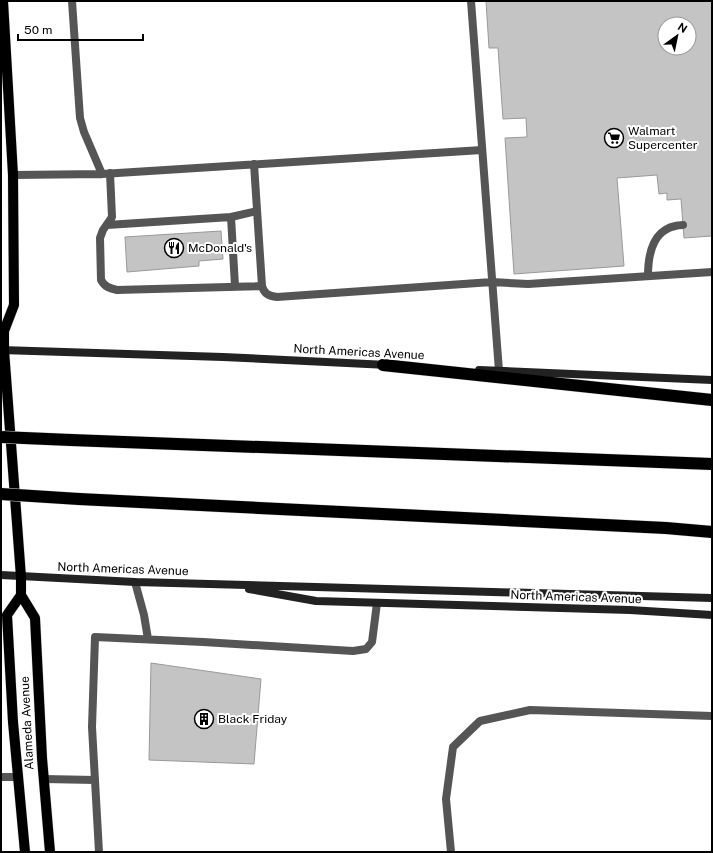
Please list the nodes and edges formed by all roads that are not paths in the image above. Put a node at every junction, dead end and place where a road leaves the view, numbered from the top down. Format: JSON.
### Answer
{"nodes":[{"id":1,"x":2,"y":1,"type":"edge"},
{"id":2,"x":72,"y":1,"type":"edge"},
{"id":3,"x":471,"y":1,"type":"edge"},
{"id":4,"x":482,"y":150,"type":"junction"},
{"id":5,"x":254,"y":164,"type":"junction"},
{"id":6,"x":106,"y":174,"type":"junction"},
{"id":7,"x":13,"y":175,"type":"junction"},
{"id":8,"x":257,"y":210,"type":"junction"},
{"id":9,"x":231,"y":217,"type":"junction"},
{"id":10,"x":107,"y":225,"type":"junction"},
{"id":11,"x":683,"y":225,"type":"dead end"},
{"id":12,"x":712,"y":272,"type":"edge"},
{"id":13,"x":648,"y":276,"type":"junction"},
{"id":14,"x":492,"y":282,"type":"junction"},
{"id":15,"x":235,"y":286,"type":"junction"},
{"id":16,"x":262,"y":286,"type":"junction"},
{"id":17,"x":3,"y":328,"type":"edge"},
{"id":18,"x":3,"y":350,"type":"edge"},
{"id":19,"x":383,"y":365,"type":"junction"},
{"id":20,"x":499,"y":371,"type":"junction"},
{"id":21,"x":712,"y":380,"type":"edge"},
{"id":22,"x":712,"y":400,"type":"edge"},
{"id":23,"x":1,"y":437,"type":"edge"},
{"id":24,"x":712,"y":464,"type":"edge"},
{"id":25,"x":1,"y":494,"type":"edge"},
{"id":26,"x":712,"y":532,"type":"edge"},
{"id":27,"x":1,"y":575,"type":"edge"},
{"id":28,"x":21,"y":577,"type":"junction"},
{"id":29,"x":135,"y":582,"type":"junction"},
{"id":30,"x":225,"y":584,"type":"junction"},
{"id":31,"x":21,"y":595,"type":"junction"},
{"id":32,"x":712,"y":598,"type":"edge"},
{"id":33,"x":377,"y":602,"type":"junction"},
{"id":34,"x":712,"y":615,"type":"edge"},
{"id":35,"x":148,"y":639,"type":"junction"},
{"id":36,"x":712,"y":716,"type":"edge"},
{"id":37,"x":1,"y":777,"type":"edge"},
{"id":38,"x":18,"y":777,"type":"junction"},
{"id":39,"x":44,"y":779,"type":"junction"},
{"id":40,"x":95,"y":780,"type":"junction"},
{"id":41,"x":25,"y":852,"type":"edge"},
{"id":42,"x":50,"y":852,"type":"edge"},
{"id":43,"x":99,"y":852,"type":"edge"},
{"id":44,"x":451,"y":852,"type":"edge"}],
"edges":[{"from":1,"to":7,"type":"main road"},
{"from":2,"to":6,"type":"lane"},
{"from":3,"to":4,"type":"lane"},
{"from":4,"to":5,"type":"lane"},
{"from":4,"to":14,"type":"lane"},
{"from":5,"to":6,"type":"lane"},
{"from":5,"to":8,"type":"lane"},
{"from":6,"to":7,"type":"lane"},
{"from":6,"to":10,"type":"lane"},
{"from":7,"to":17,"type":"main road"},
{"from":8,"to":9,"type":"lane"},
{"from":8,"to":16,"type":"lane"},
{"from":9,"to":10,"type":"lane"},
{"from":9,"to":15,"type":"lane"},
{"from":10,"to":15,"type":"lane"},
{"from":11,"to":13,"type":"lane"},
{"from":12,"to":13,"type":"lane"},
{"from":13,"to":14,"type":"lane"},
{"from":14,"to":16,"type":"lane"},
{"from":14,"to":20,"type":"lane"},
{"from":15,"to":16,"type":"lane"},
{"from":17,"to":18,"type":"main road"},
{"from":18,"to":19,"type":"main road","name":"North Americas Avenue"},
{"from":18,"to":28,"type":"main road"},
{"from":19,"to":20,"type":"main road","name":"North Americas Avenue"},
{"from":19,"to":22,"type":"highway"},
{"from":20,"to":21,"type":"main road","name":"North Americas Avenue"},
{"from":23,"to":24,"type":"highway","bridge":true},
{"from":25,"to":26,"type":"highway","bridge":true},
{"from":27,"to":28,"type":"main road","name":"North Americas Avenue"},
{"from":28,"to":29,"type":"main road","name":"North Americas Avenue"},
{"from":28,"to":31,"type":"main road"},
{"from":29,"to":30,"type":"main road","name":"North Americas Avenue"},
{"from":29,"to":35,"type":"lane"},
{"from":30,"to":32,"type":"main road","name":"North Americas Avenue"},
{"from":30,"to":33,"type":"main road","name":"North Americas Avenue"},
{"from":31,"to":38,"type":"main road","name":"Alameda Avenue"},
{"from":31,"to":39,"type":"main road","name":"Alameda Avenue"},
{"from":33,"to":34,"type":"main road","name":"North Americas Avenue"},
{"from":33,"to":35,"type":"lane"},
{"from":35,"to":40,"type":"lane"},
{"from":36,"to":44,"type":"lane"},
{"from":37,"to":38,"type":"lane"},
{"from":38,"to":41,"type":"main road","name":"Alameda Avenue"},
{"from":39,"to":40,"type":"lane"},
{"from":39,"to":42,"type":"main road","name":"Alameda Avenue"},
{"from":40,"to":43,"type":"lane"}]}
